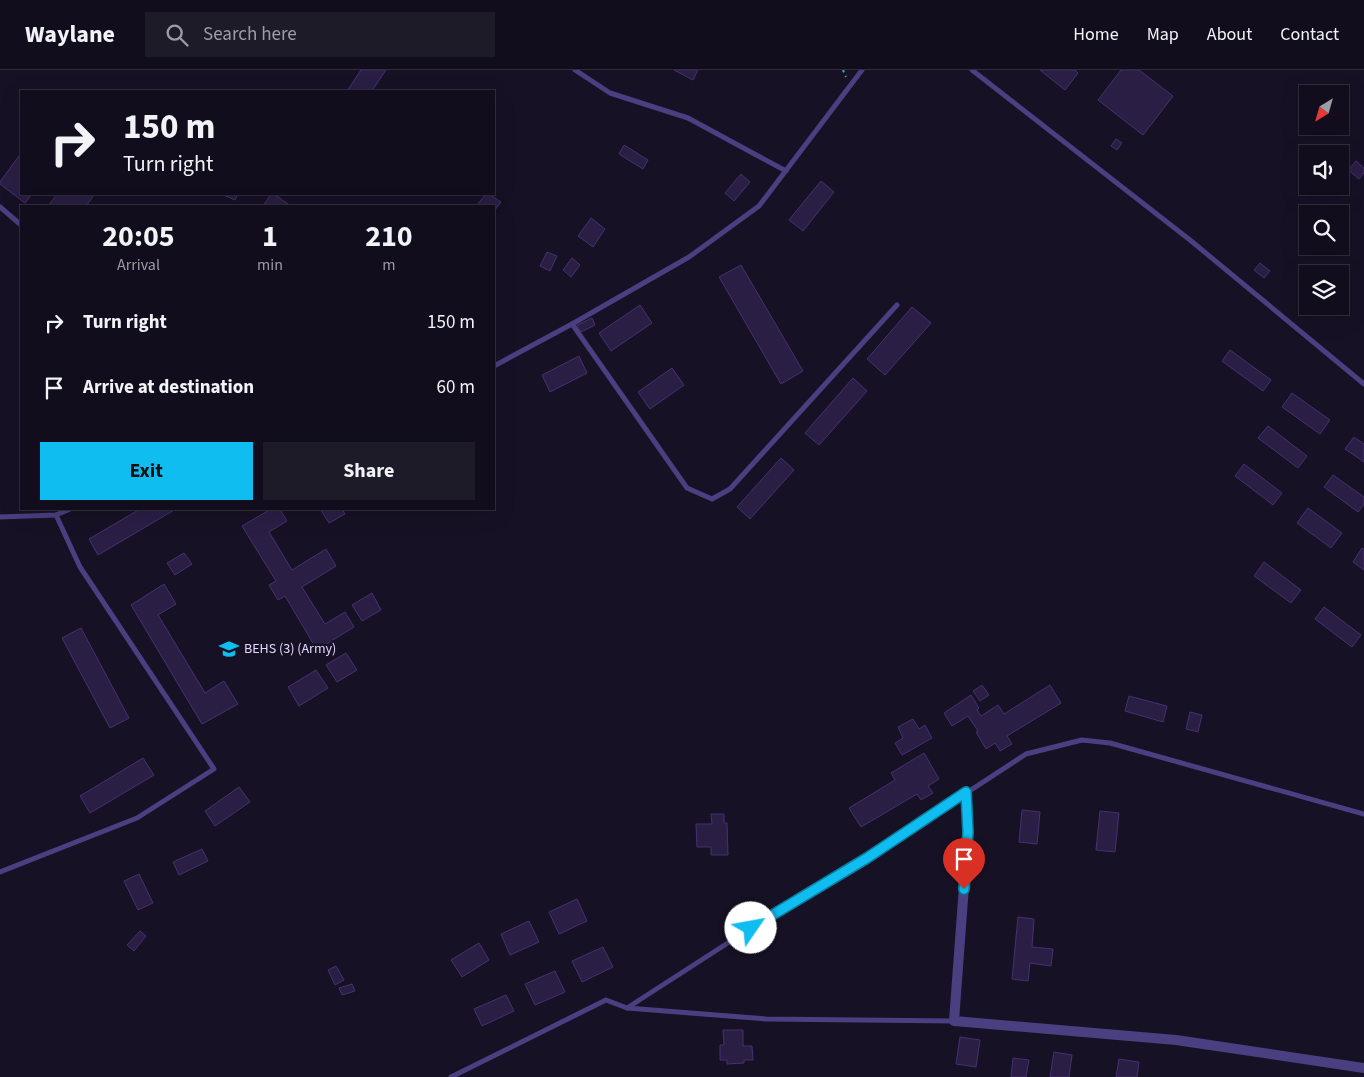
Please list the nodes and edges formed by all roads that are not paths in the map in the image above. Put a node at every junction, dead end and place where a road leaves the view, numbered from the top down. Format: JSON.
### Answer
{"nodes":[{"id":1,"x":575,"y":70,"type":"edge"},
{"id":2,"x":862,"y":70,"type":"edge"},
{"id":3,"x":972,"y":70,"type":"edge"},
{"id":4,"x":786,"y":171,"type":"junction"},
{"id":5,"x":0,"y":208,"type":"edge"},
{"id":6,"x":20,"y":224,"type":"edge"},
{"id":7,"x":897,"y":306,"type":"dead end"},
{"id":8,"x":572,"y":324,"type":"junction"},
{"id":9,"x":495,"y":365,"type":"edge"},
{"id":10,"x":1364,"y":384,"type":"edge"},
{"id":11,"x":68,"y":510,"type":"edge"},
{"id":12,"x":56,"y":515,"type":"junction"},
{"id":13,"x":0,"y":517,"type":"edge"},
{"id":14,"x":966,"y":792,"type":"junction"},
{"id":15,"x":1364,"y":814,"type":"edge"},
{"id":16,"x":0,"y":872,"type":"edge"},
{"id":17,"x":627,"y":1008,"type":"junction"},
{"id":18,"x":954,"y":1021,"type":"junction"},
{"id":19,"x":1364,"y":1068,"type":"edge"},
{"id":20,"x":451,"y":1077,"type":"edge"}],
"edges":[{"from":1,"to":4,"type":"lane"},
{"from":2,"to":4,"type":"lane"},
{"from":3,"to":10,"type":"lane"},
{"from":4,"to":8,"type":"lane"},
{"from":5,"to":6,"type":"lane"},
{"from":7,"to":8,"type":"lane"},
{"from":8,"to":9,"type":"lane"},
{"from":11,"to":12,"type":"lane"},
{"from":12,"to":13,"type":"lane"},
{"from":12,"to":16,"type":"lane"},
{"from":14,"to":15,"type":"lane"},
{"from":14,"to":17,"type":"lane"},
{"from":14,"to":18,"type":"street"},
{"from":17,"to":18,"type":"lane"},
{"from":17,"to":20,"type":"lane"},
{"from":18,"to":19,"type":"street"}]}
